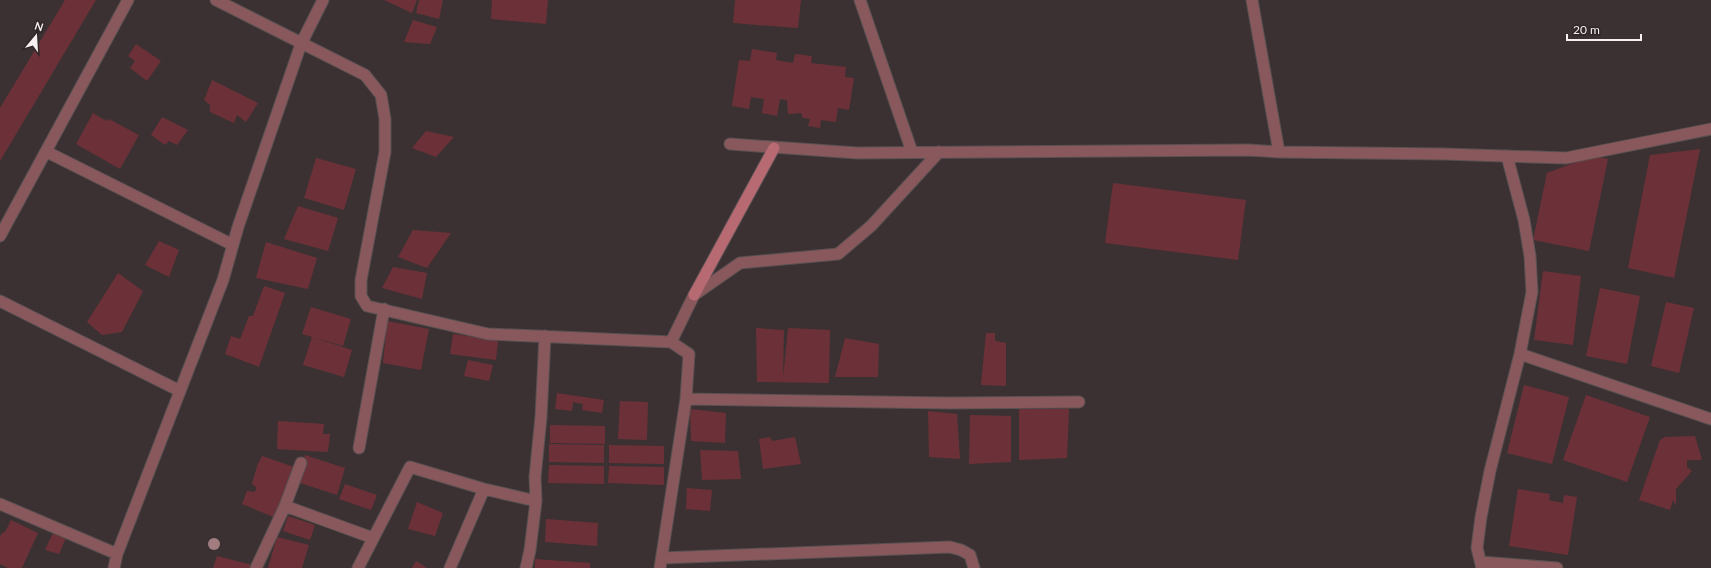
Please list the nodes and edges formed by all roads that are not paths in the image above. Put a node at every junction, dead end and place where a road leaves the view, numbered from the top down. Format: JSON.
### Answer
{"nodes":[{"id":1,"x":128,"y":0,"type":"edge"},
{"id":2,"x":216,"y":0,"type":"edge"},
{"id":3,"x":323,"y":0,"type":"edge"},
{"id":4,"x":860,"y":0,"type":"edge"},
{"id":5,"x":1252,"y":0,"type":"edge"},
{"id":6,"x":301,"y":44,"type":"junction"},
{"id":7,"x":1711,"y":129,"type":"edge"},
{"id":8,"x":730,"y":144,"type":"dead end"},
{"id":9,"x":774,"y":148,"type":"junction"},
{"id":10,"x":47,"y":152,"type":"junction"},
{"id":11,"x":912,"y":152,"type":"junction"},
{"id":12,"x":939,"y":152,"type":"junction"},
{"id":13,"x":1278,"y":152,"type":"junction"},
{"id":14,"x":1507,"y":156,"type":"junction"},
{"id":15,"x":1,"y":231,"type":"edge"},
{"id":16,"x":233,"y":245,"type":"junction"},
{"id":17,"x":694,"y":295,"type":"junction"},
{"id":18,"x":0,"y":301,"type":"edge"},
{"id":19,"x":384,"y":309,"type":"junction"},
{"id":20,"x":545,"y":336,"type":"junction"},
{"id":21,"x":671,"y":342,"type":"junction"},
{"id":22,"x":1520,"y":354,"type":"junction"},
{"id":23,"x":180,"y":391,"type":"junction"},
{"id":24,"x":686,"y":399,"type":"junction"},
{"id":25,"x":1079,"y":402,"type":"dead end"},
{"id":26,"x":1711,"y":419,"type":"edge"},
{"id":27,"x":359,"y":448,"type":"dead end"},
{"id":28,"x":301,"y":463,"type":"dead end"},
{"id":29,"x":484,"y":489,"type":"junction"},
{"id":30,"x":536,"y":501,"type":"junction"},
{"id":31,"x":0,"y":504,"type":"edge"},
{"id":32,"x":285,"y":506,"type":"junction"},
{"id":33,"x":373,"y":538,"type":"junction"},
{"id":34,"x":117,"y":554,"type":"junction"},
{"id":35,"x":661,"y":563,"type":"edge"},
{"id":36,"x":1481,"y":565,"type":"edge"},
{"id":37,"x":114,"y":568,"type":"edge"},
{"id":38,"x":256,"y":568,"type":"edge"},
{"id":39,"x":358,"y":568,"type":"edge"},
{"id":40,"x":450,"y":568,"type":"edge"},
{"id":41,"x":526,"y":568,"type":"edge"},
{"id":42,"x":974,"y":568,"type":"edge"},
{"id":43,"x":1557,"y":568,"type":"edge"}],
"edges":[{"from":1,"to":10,"type":"street"},
{"from":2,"to":6,"type":"street"},
{"from":3,"to":6,"type":"street"},
{"from":4,"to":11,"type":"street"},
{"from":5,"to":13,"type":"street"},
{"from":6,"to":16,"type":"street"},
{"from":6,"to":19,"type":"street"},
{"from":7,"to":14,"type":"street"},
{"from":8,"to":9,"type":"street"},
{"from":9,"to":11,"type":"street"},
{"from":9,"to":17,"type":"main road"},
{"from":10,"to":15,"type":"street"},
{"from":10,"to":16,"type":"street"},
{"from":11,"to":12,"type":"street"},
{"from":12,"to":13,"type":"street"},
{"from":12,"to":17,"type":"street"},
{"from":13,"to":14,"type":"street"},
{"from":14,"to":22,"type":"street"},
{"from":16,"to":23,"type":"street"},
{"from":17,"to":21,"type":"street"},
{"from":18,"to":23,"type":"street"},
{"from":19,"to":20,"type":"street"},
{"from":19,"to":27,"type":"street"},
{"from":20,"to":21,"type":"street"},
{"from":20,"to":30,"type":"street"},
{"from":21,"to":24,"type":"street"},
{"from":22,"to":26,"type":"street"},
{"from":22,"to":36,"type":"street"},
{"from":23,"to":34,"type":"street"},
{"from":24,"to":25,"type":"street"},
{"from":24,"to":35,"type":"street"},
{"from":28,"to":32,"type":"street"},
{"from":29,"to":30,"type":"street"},
{"from":29,"to":33,"type":"street"},
{"from":29,"to":40,"type":"street"},
{"from":30,"to":41,"type":"street"},
{"from":31,"to":34,"type":"street"},
{"from":32,"to":33,"type":"street"},
{"from":32,"to":38,"type":"street"},
{"from":33,"to":39,"type":"street"},
{"from":34,"to":37,"type":"street"},
{"from":35,"to":42,"type":"street"},
{"from":36,"to":43,"type":"street"}]}
